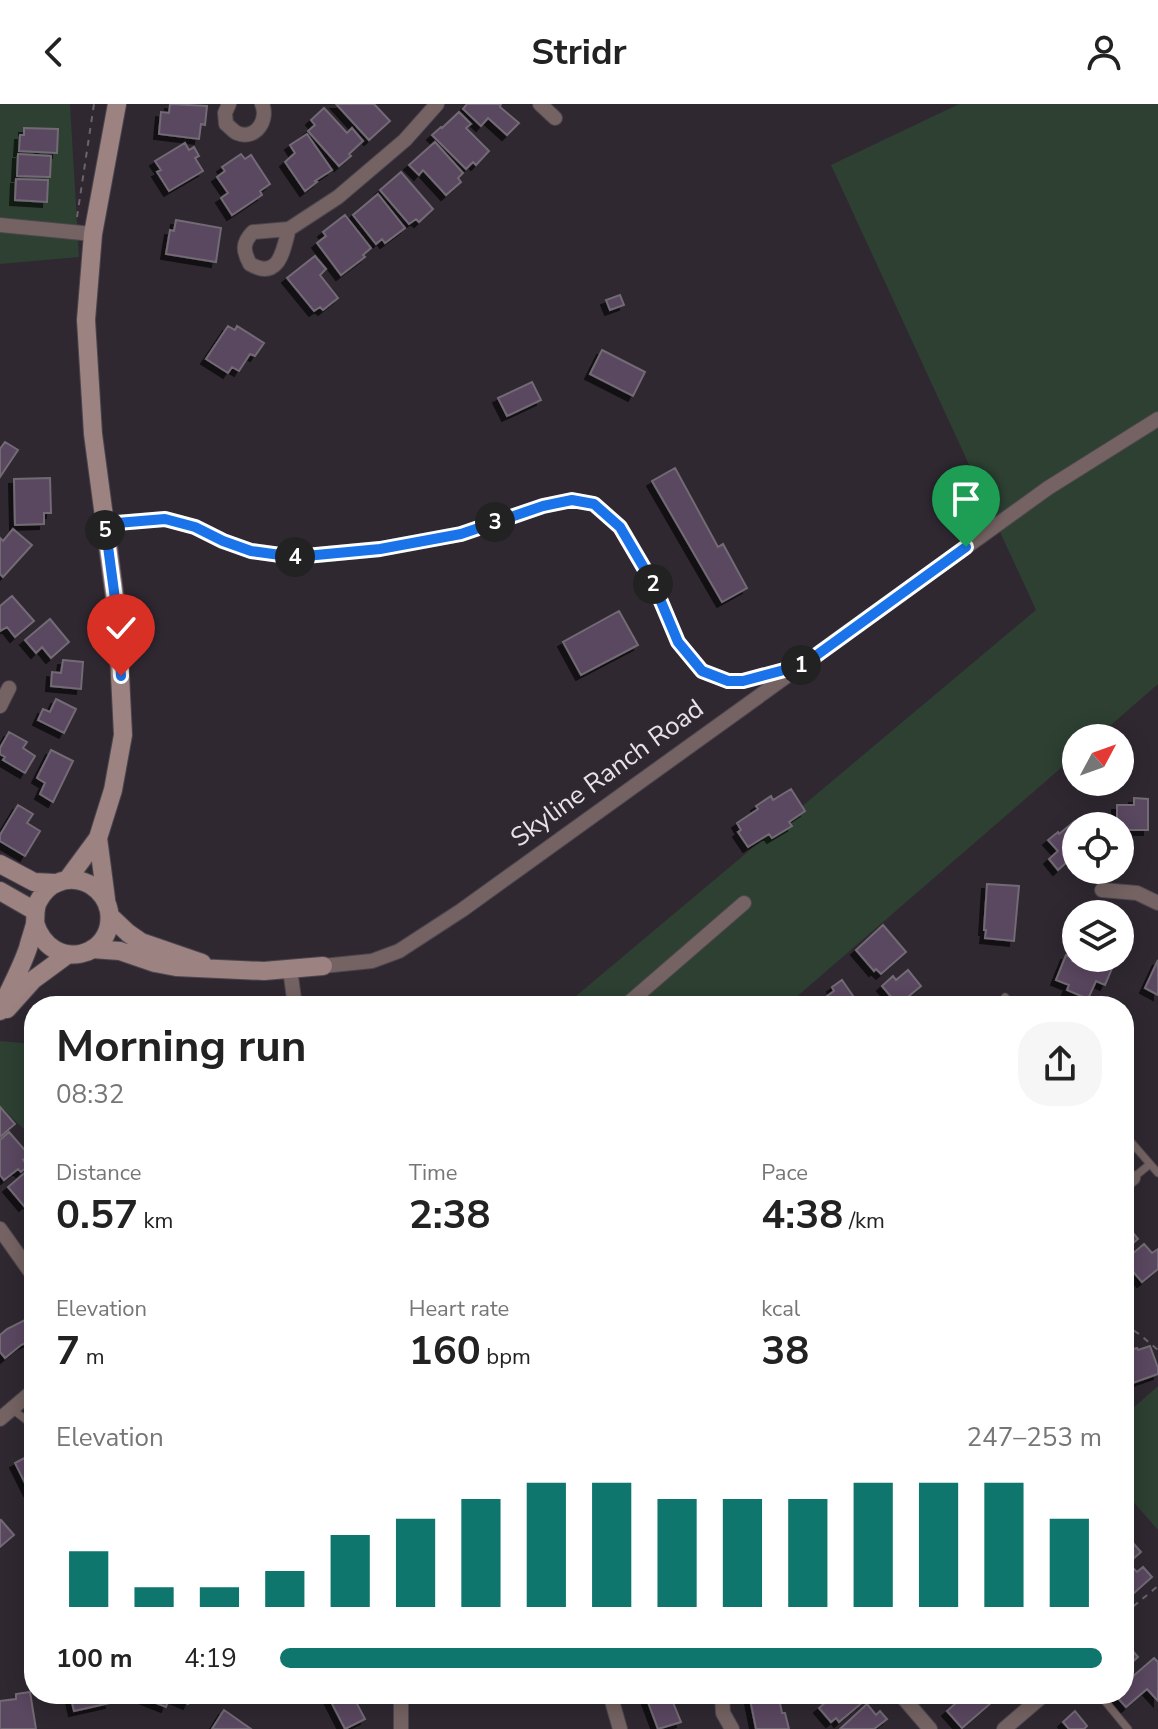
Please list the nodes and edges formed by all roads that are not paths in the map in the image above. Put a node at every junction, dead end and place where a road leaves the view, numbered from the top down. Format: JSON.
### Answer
{"nodes":[{"id":1,"x":117,"y":104,"type":"edge"},
{"id":2,"x":229,"y":104,"type":"edge"},
{"id":3,"x":262,"y":104,"type":"edge"},
{"id":4,"x":437,"y":104,"type":"edge"},
{"id":5,"x":540,"y":104,"type":"edge"},
{"id":6,"x":555,"y":118,"type":"dead end"},
{"id":7,"x":0,"y":225,"type":"edge"},
{"id":8,"x":289,"y":229,"type":"dead end"},
{"id":9,"x":83,"y":233,"type":"junction"},
{"id":10,"x":1158,"y":419,"type":"edge"},
{"id":11,"x":105,"y":524,"type":"junction"},
{"id":12,"x":803,"y":665,"type":"junction"},
{"id":13,"x":9,"y":688,"type":"dead end"},
{"id":14,"x":0,"y":706,"type":"edge"},
{"id":15,"x":98,"y":838,"type":"junction"},
{"id":16,"x":0,"y":864,"type":"edge"},
{"id":17,"x":61,"y":882,"type":"junction"},
{"id":18,"x":1102,"y":890,"type":"dead end"},
{"id":19,"x":0,"y":891,"type":"edge"},
{"id":20,"x":744,"y":903,"type":"dead end"},
{"id":21,"x":1158,"y":903,"type":"edge"},
{"id":22,"x":108,"y":910,"type":"junction"},
{"id":23,"x":35,"y":917,"type":"junction"},
{"id":24,"x":92,"y":949,"type":"junction"},
{"id":25,"x":67,"y":955,"type":"junction"},
{"id":26,"x":323,"y":966,"type":"joint"},
{"id":27,"x":212,"y":968,"type":"junction"},
{"id":28,"x":290,"y":969,"type":"junction"},
{"id":29,"x":294,"y":996,"type":"edge"},
{"id":30,"x":637,"y":996,"type":"edge"},
{"id":31,"x":0,"y":1014,"type":"edge"},
{"id":32,"x":1134,"y":1146,"type":"edge"},
{"id":33,"x":1150,"y":1164,"type":"junction"},
{"id":34,"x":1158,"y":1173,"type":"edge"},
{"id":35,"x":1134,"y":1178,"type":"edge"},
{"id":36,"x":0,"y":1229,"type":"edge"},
{"id":37,"x":24,"y":1263,"type":"edge"},
{"id":38,"x":24,"y":1399,"type":"edge"},
{"id":39,"x":6,"y":1414,"type":"edge"},
{"id":40,"x":401,"y":1704,"type":"edge"},
{"id":41,"x":613,"y":1704,"type":"edge"},
{"id":42,"x":723,"y":1704,"type":"edge"},
{"id":43,"x":909,"y":1704,"type":"edge"},
{"id":44,"x":1033,"y":1704,"type":"edge"},
{"id":45,"x":1107,"y":1704,"type":"edge"},
{"id":46,"x":401,"y":1729,"type":"edge"},
{"id":47,"x":620,"y":1729,"type":"edge"},
{"id":48,"x":732,"y":1729,"type":"edge"},
{"id":49,"x":930,"y":1729,"type":"edge"},
{"id":50,"x":1004,"y":1729,"type":"edge"},
{"id":51,"x":1128,"y":1729,"type":"edge"}],
"edges":[{"from":1,"to":9,"type":"street"},
{"from":2,"to":3,"type":"street"},
{"from":4,"to":8,"type":"street"},
{"from":5,"to":6,"type":"street"},
{"from":7,"to":9,"type":"street"},
{"from":9,"to":11,"type":"street"},
{"from":10,"to":12,"type":"street","name":"Skyline Ranch Road"},
{"from":11,"to":12,"type":"street"},
{"from":11,"to":15,"type":"street"},
{"from":12,"to":26,"type":"street","name":"Skyline Ranch Road"},
{"from":13,"to":14,"type":"street"},
{"from":15,"to":17,"type":"street"},
{"from":15,"to":22,"type":"street"},
{"from":16,"to":17,"type":"street"},
{"from":17,"to":22,"type":"street"},
{"from":17,"to":23,"type":"street"},
{"from":18,"to":21,"type":"street"},
{"from":19,"to":23,"type":"street"},
{"from":20,"to":30,"type":"street"},
{"from":22,"to":24,"type":"street"},
{"from":22,"to":27,"type":"street","name":"Skyline Ranch Road"},
{"from":23,"to":25,"type":"street"},
{"from":23,"to":31,"type":"street"},
{"from":24,"to":25,"type":"street"},
{"from":24,"to":27,"type":"street","name":"Skyline Ranch Road"},
{"from":25,"to":31,"type":"street"},
{"from":26,"to":28,"type":"street","name":"Skyline Ranch Road"},
{"from":27,"to":28,"type":"street","name":"Skyline Ranch Road"},
{"from":28,"to":29,"type":"street"},
{"from":32,"to":33,"type":"lane"},
{"from":33,"to":34,"type":"lane"},
{"from":33,"to":35,"type":"lane"},
{"from":36,"to":37,"type":"street"},
{"from":38,"to":39,"type":"street"},
{"from":40,"to":46,"type":"street"},
{"from":41,"to":47,"type":"street"},
{"from":42,"to":48,"type":"street"},
{"from":43,"to":49,"type":"street"},
{"from":44,"to":50,"type":"street"},
{"from":45,"to":51,"type":"lane"}]}
